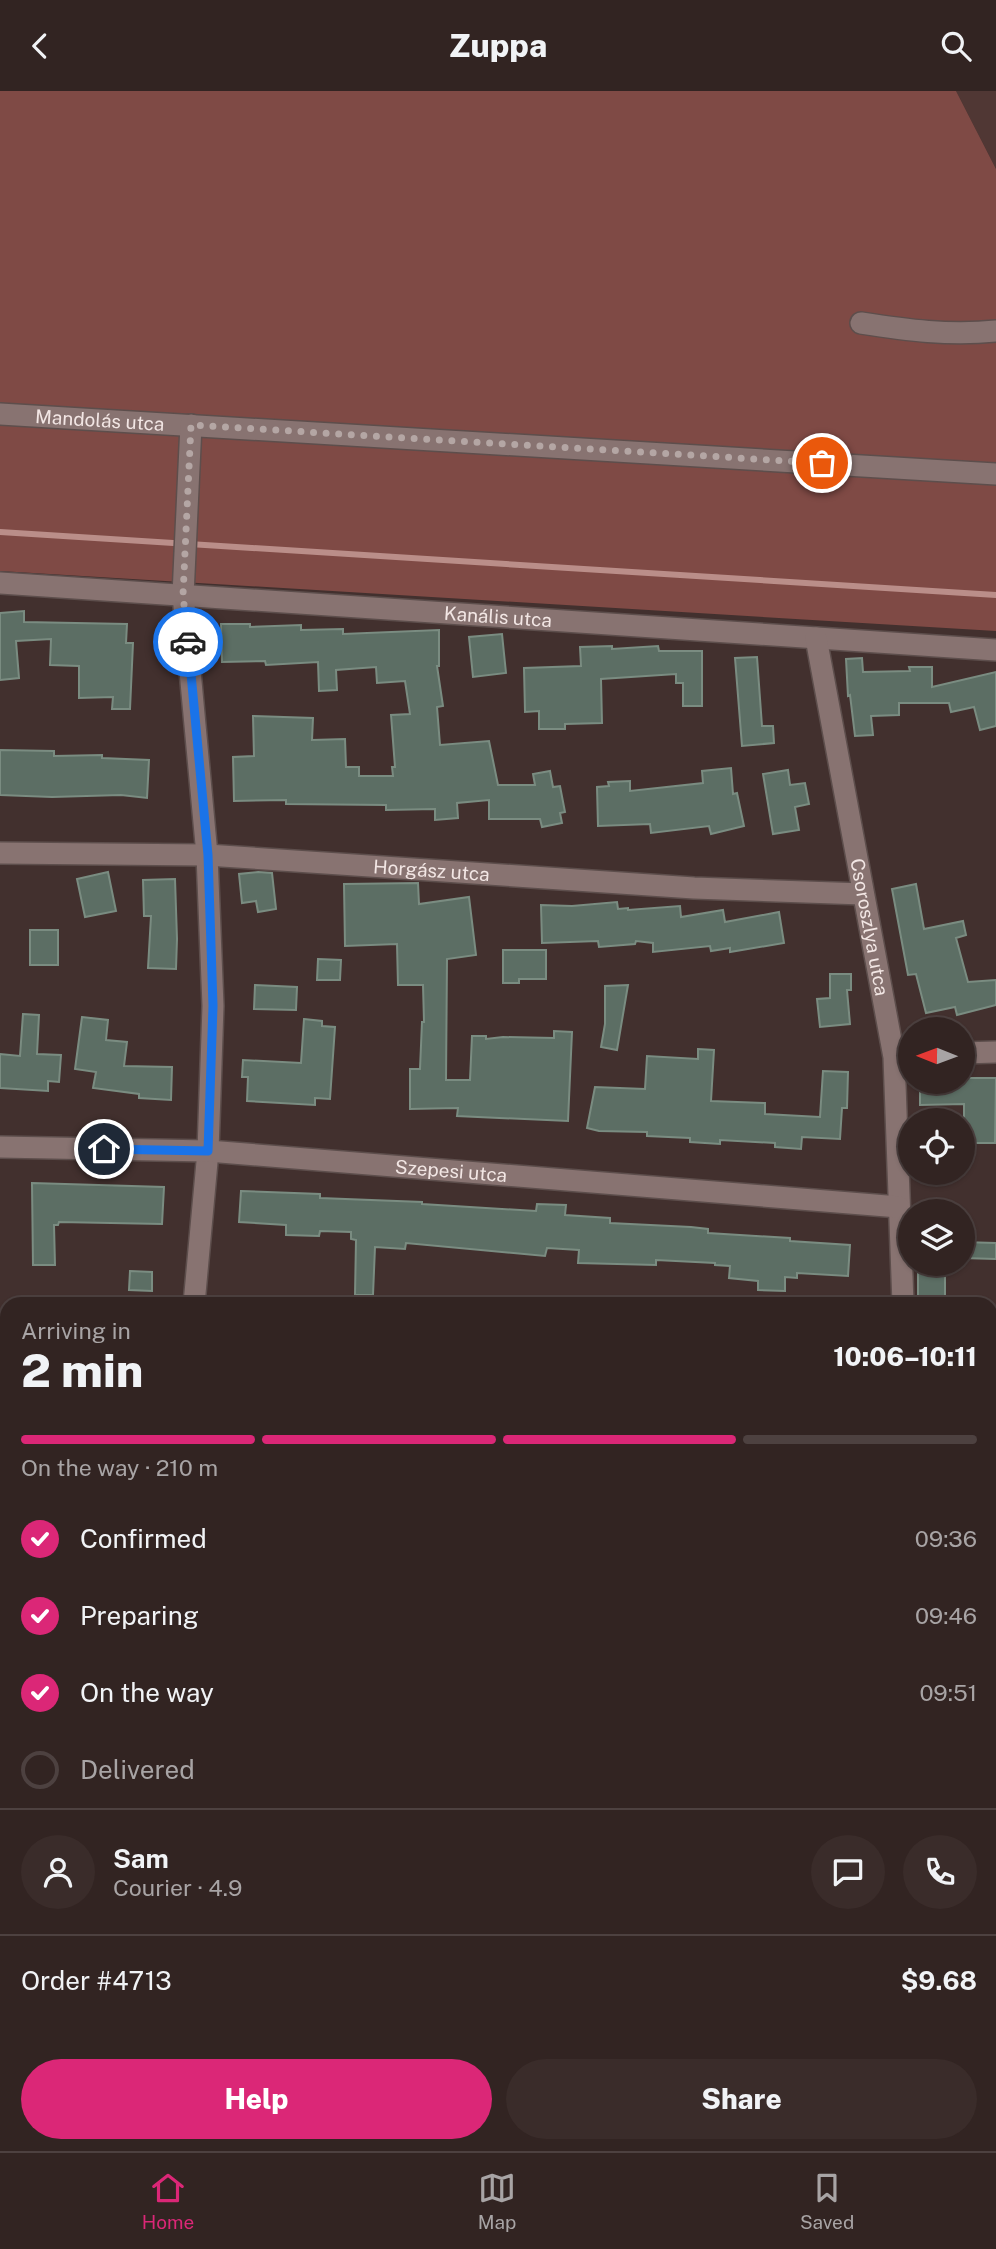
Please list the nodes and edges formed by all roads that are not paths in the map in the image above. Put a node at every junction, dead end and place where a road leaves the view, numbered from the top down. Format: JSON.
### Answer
{"nodes":[{"id":1,"x":861,"y":323,"type":"dead end"},
{"id":2,"x":996,"y":331,"type":"edge"},
{"id":3,"x":0,"y":414,"type":"edge"},
{"id":4,"x":191,"y":425,"type":"junction"},
{"id":5,"x":996,"y":474,"type":"edge"},
{"id":6,"x":0,"y":583,"type":"edge"},
{"id":7,"x":183,"y":595,"type":"junction"},
{"id":8,"x":816,"y":638,"type":"junction"},
{"id":9,"x":996,"y":650,"type":"edge"},
{"id":10,"x":0,"y":853,"type":"edge"},
{"id":11,"x":208,"y":855,"type":"junction"},
{"id":12,"x":863,"y":894,"type":"junction"},
{"id":13,"x":898,"y":1039,"type":"edge"},
{"id":14,"x":996,"y":1052,"type":"edge"},
{"id":15,"x":975,"y":1053,"type":"edge"},
{"id":16,"x":901,"y":1094,"type":"edge"},
{"id":17,"x":0,"y":1147,"type":"edge"},
{"id":18,"x":208,"y":1151,"type":"junction"},
{"id":19,"x":899,"y":1199,"type":"edge"},
{"id":20,"x":898,"y":1207,"type":"edge"},
{"id":21,"x":902,"y":1276,"type":"edge"},
{"id":22,"x":195,"y":1297,"type":"edge"},
{"id":23,"x":903,"y":1297,"type":"edge"}],
"edges":[{"from":1,"to":2,"type":"street"},
{"from":3,"to":4,"type":"street","name":"Mandolás utca"},
{"from":4,"to":5,"type":"street","name":"Mandolás utca"},
{"from":4,"to":7,"type":"street"},
{"from":6,"to":7,"type":"street","name":"Kanális utca"},
{"from":7,"to":8,"type":"street","name":"Kanális utca"},
{"from":7,"to":11,"type":"street"},
{"from":8,"to":9,"type":"street","name":"Kanális utca"},
{"from":8,"to":12,"type":"street","name":"Csoroszlya utca"},
{"from":10,"to":11,"type":"street","name":"Horgász utca"},
{"from":11,"to":12,"type":"street","name":"Horgász utca"},
{"from":11,"to":18,"type":"street"},
{"from":12,"to":13,"type":"street","name":"Csoroszlya utca"},
{"from":14,"to":15,"type":"street"},
{"from":16,"to":19,"type":"street","name":"Csoroszlya utca"},
{"from":17,"to":18,"type":"street","name":"Szepesi utca"},
{"from":18,"to":20,"type":"street","name":"Szepesi utca"},
{"from":18,"to":22,"type":"street"},
{"from":21,"to":23,"type":"street","name":"Csoroszlya utca"}]}
